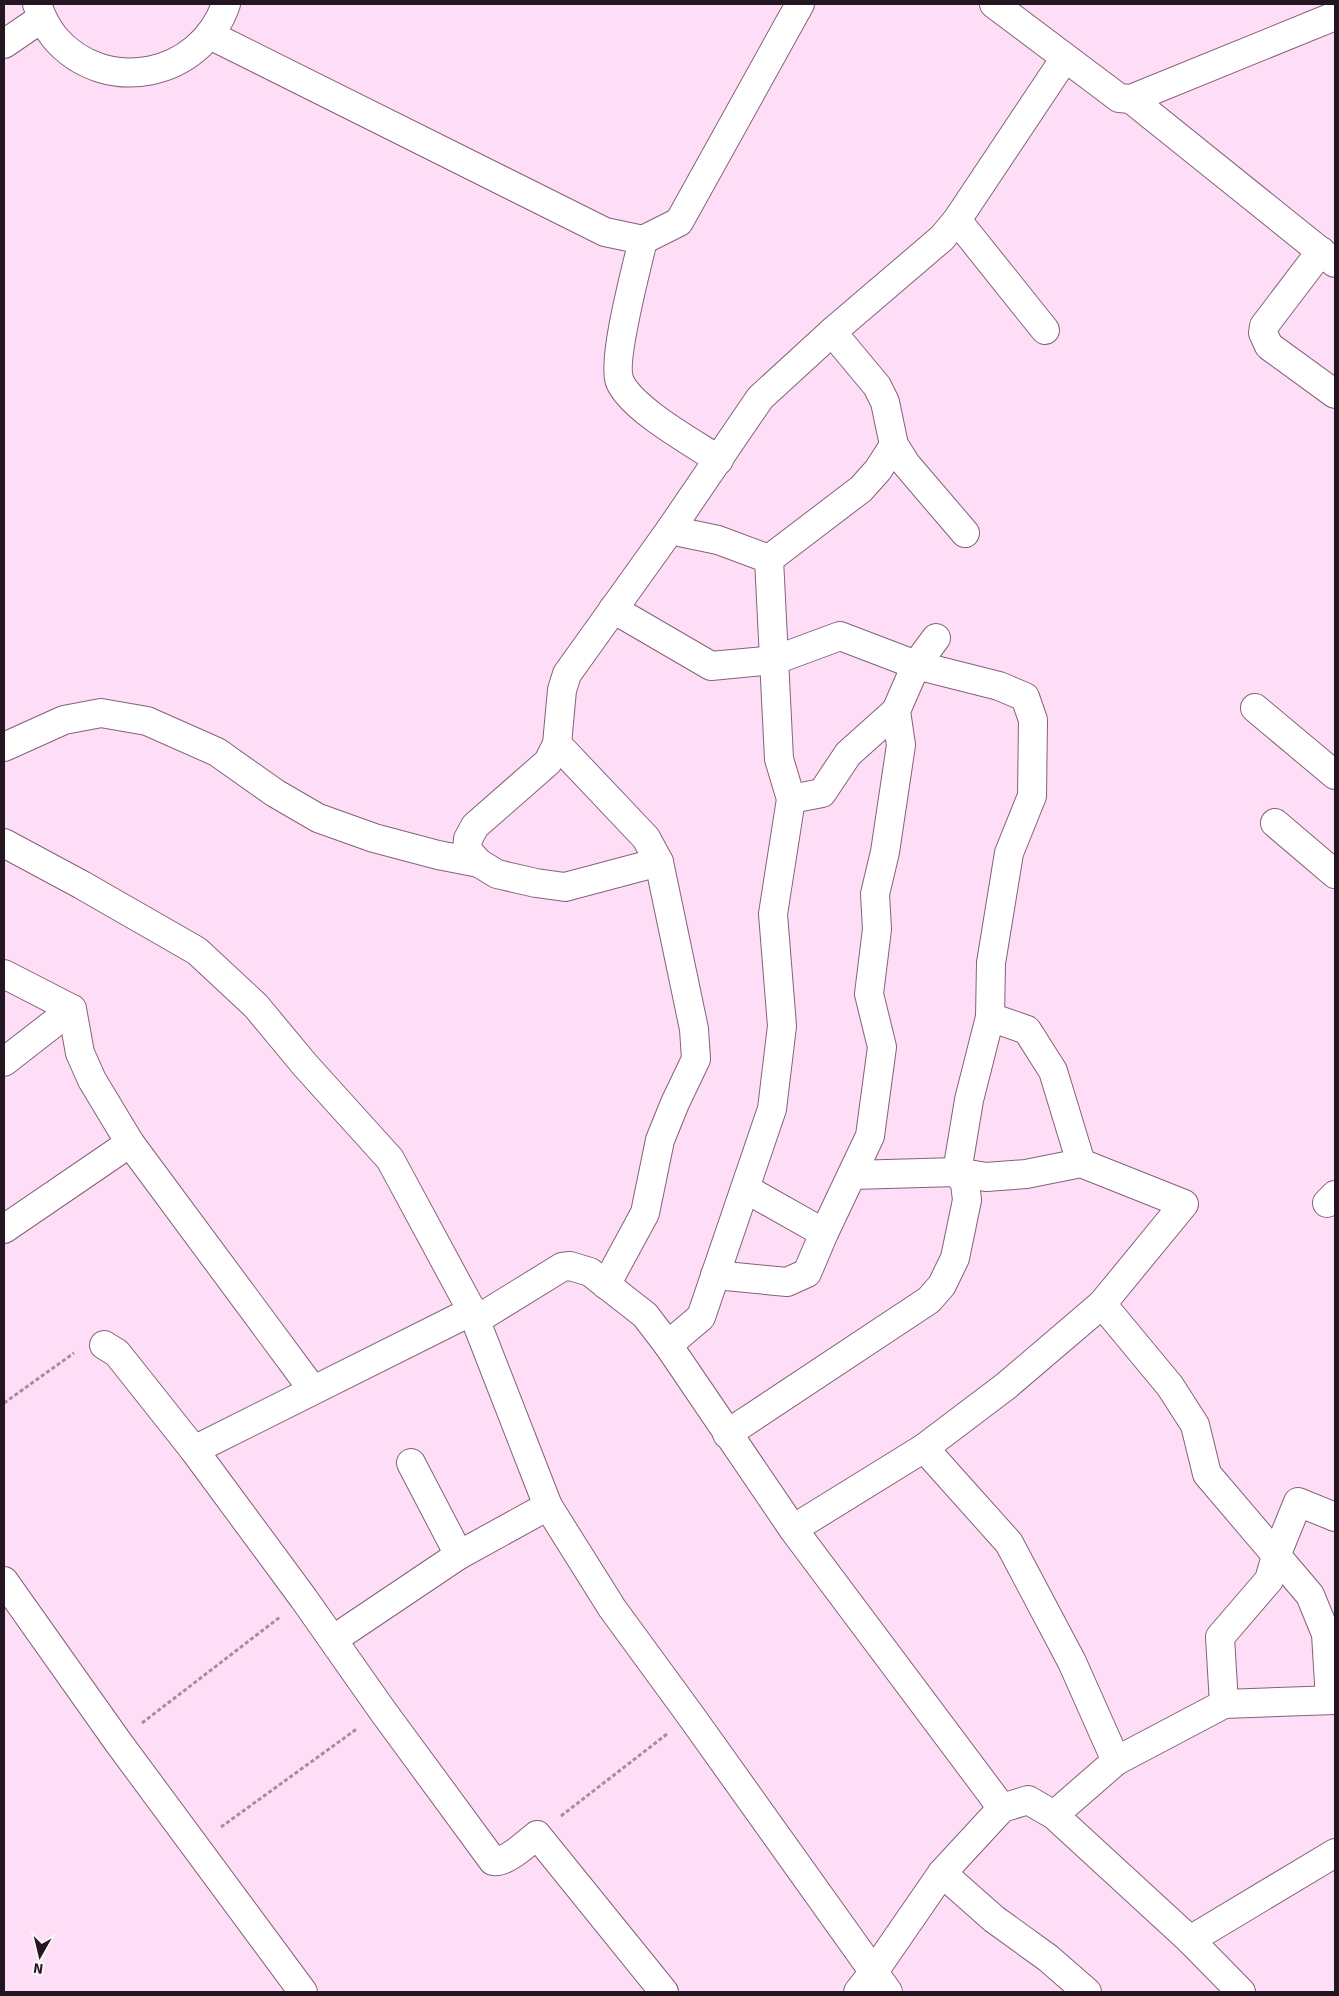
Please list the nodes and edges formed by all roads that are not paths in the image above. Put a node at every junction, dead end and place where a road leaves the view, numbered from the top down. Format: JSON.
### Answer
{"nodes":[{"id":1,"x":226,"y":4,"type":"edge"},
{"id":2,"x":800,"y":4,"type":"edge"},
{"id":3,"x":994,"y":4,"type":"edge"},
{"id":4,"x":40,"y":11,"type":"edge"},
{"id":5,"x":1335,"y":16,"type":"edge"},
{"id":6,"x":210,"y":35,"type":"junction"},
{"id":7,"x":4,"y":44,"type":"edge"},
{"id":8,"x":1065,"y":58,"type":"junction"},
{"id":9,"x":1131,"y":99,"type":"junction"},
{"id":10,"x":957,"y":220,"type":"junction"},
{"id":11,"x":643,"y":240,"type":"junction"},
{"id":12,"x":1328,"y":257,"type":"edge"},
{"id":13,"x":1045,"y":330,"type":"dead end"},
{"id":14,"x":832,"y":332,"type":"junction"},
{"id":15,"x":1335,"y":394,"type":"edge"},
{"id":16,"x":894,"y":444,"type":"junction"},
{"id":17,"x":719,"y":460,"type":"junction"},
{"id":18,"x":670,"y":530,"type":"junction"},
{"id":19,"x":965,"y":533,"type":"dead end"},
{"id":20,"x":770,"y":559,"type":"junction"},
{"id":21,"x":613,"y":610,"type":"junction"},
{"id":22,"x":936,"y":638,"type":"dead end"},
{"id":23,"x":775,"y":660,"type":"junction"},
{"id":24,"x":916,"y":665,"type":"junction"},
{"id":25,"x":1255,"y":708,"type":"dead end"},
{"id":26,"x":896,"y":711,"type":"junction"},
{"id":27,"x":557,"y":744,"type":"junction"},
{"id":28,"x":4,"y":747,"type":"edge"},
{"id":29,"x":1335,"y":775,"type":"edge"},
{"id":30,"x":791,"y":799,"type":"junction"},
{"id":31,"x":1275,"y":823,"type":"dead end"},
{"id":32,"x":4,"y":843,"type":"edge"},
{"id":33,"x":659,"y":862,"type":"junction"},
{"id":34,"x":479,"y":863,"type":"junction"},
{"id":35,"x":1335,"y":874,"type":"edge"},
{"id":36,"x":4,"y":974,"type":"edge"},
{"id":37,"x":72,"y":1010,"type":"junction"},
{"id":38,"x":990,"y":1017,"type":"junction"},
{"id":39,"x":4,"y":1062,"type":"edge"},
{"id":40,"x":130,"y":1143,"type":"junction"},
{"id":41,"x":1081,"y":1163,"type":"junction"},
{"id":42,"x":957,"y":1172,"type":"junction"},
{"id":43,"x":852,"y":1175,"type":"junction"},
{"id":44,"x":746,"y":1189,"type":"junction"},
{"id":45,"x":4,"y":1229,"type":"edge"},
{"id":46,"x":824,"y":1233,"type":"junction"},
{"id":47,"x":716,"y":1275,"type":"junction"},
{"id":48,"x":606,"y":1284,"type":"junction"},
{"id":49,"x":1102,"y":1304,"type":"junction"},
{"id":50,"x":474,"y":1316,"type":"junction"},
{"id":51,"x":104,"y":1345,"type":"road end"},
{"id":52,"x":668,"y":1345,"type":"junction"},
{"id":53,"x":313,"y":1390,"type":"junction"},
{"id":54,"x":727,"y":1434,"type":"junction"},
{"id":55,"x":924,"y":1448,"type":"junction"},
{"id":56,"x":194,"y":1450,"type":"junction"},
{"id":57,"x":411,"y":1463,"type":"dead end"},
{"id":58,"x":548,"y":1506,"type":"junction"},
{"id":59,"x":1335,"y":1517,"type":"edge"},
{"id":60,"x":793,"y":1530,"type":"junction"},
{"id":61,"x":459,"y":1555,"type":"junction"},
{"id":62,"x":1276,"y":1556,"type":"junction"},
{"id":63,"x":4,"y":1581,"type":"edge"},
{"id":64,"x":334,"y":1639,"type":"junction"},
{"id":65,"x":1332,"y":1700,"type":"edge"},
{"id":66,"x":1224,"y":1704,"type":"junction"},
{"id":67,"x":1116,"y":1761,"type":"junction"},
{"id":68,"x":1002,"y":1808,"type":"junction"},
{"id":69,"x":1054,"y":1815,"type":"junction"},
{"id":70,"x":1335,"y":1853,"type":"edge"},
{"id":71,"x":942,"y":1873,"type":"junction"},
{"id":72,"x":1190,"y":1940,"type":"junction"},
{"id":73,"x":873,"y":1986,"type":"edge"},
{"id":74,"x":303,"y":1992,"type":"edge"},
{"id":75,"x":664,"y":1992,"type":"edge"},
{"id":76,"x":1087,"y":1992,"type":"edge"},
{"id":77,"x":1241,"y":1992,"type":"edge"}],
"edges":[{"from":1,"to":6,"type":"street"},
{"from":2,"to":11,"type":"street"},
{"from":3,"to":8,"type":"street"},
{"from":4,"to":6,"type":"street"},
{"from":4,"to":7,"type":"street"},
{"from":5,"to":9,"type":"street"},
{"from":6,"to":11,"type":"street"},
{"from":8,"to":9,"type":"street"},
{"from":8,"to":10,"type":"street"},
{"from":9,"to":12,"type":"street"},
{"from":10,"to":13,"type":"street"},
{"from":10,"to":14,"type":"street"},
{"from":11,"to":17,"type":"street"},
{"from":12,"to":15,"type":"street"},
{"from":14,"to":16,"type":"street"},
{"from":14,"to":17,"type":"street"},
{"from":16,"to":19,"type":"street"},
{"from":16,"to":20,"type":"street"},
{"from":17,"to":18,"type":"street"},
{"from":18,"to":20,"type":"street"},
{"from":18,"to":21,"type":"street"},
{"from":20,"to":23,"type":"street"},
{"from":21,"to":23,"type":"street"},
{"from":21,"to":27,"type":"street"},
{"from":22,"to":24,"type":"street"},
{"from":23,"to":24,"type":"street"},
{"from":23,"to":30,"type":"street"},
{"from":24,"to":26,"type":"street"},
{"from":24,"to":38,"type":"street"},
{"from":25,"to":29,"type":"street"},
{"from":26,"to":30,"type":"street"},
{"from":26,"to":43,"type":"street"},
{"from":27,"to":33,"type":"street"},
{"from":27,"to":34,"type":"street"},
{"from":28,"to":34,"type":"street"},
{"from":30,"to":44,"type":"street"},
{"from":31,"to":35,"type":"street"},
{"from":32,"to":50,"type":"street"},
{"from":33,"to":34,"type":"street"},
{"from":33,"to":48,"type":"street"},
{"from":36,"to":37,"type":"street"},
{"from":37,"to":39,"type":"street"},
{"from":37,"to":40,"type":"street"},
{"from":38,"to":41,"type":"street"},
{"from":38,"to":42,"type":"street"},
{"from":40,"to":45,"type":"street"},
{"from":40,"to":53,"type":"street"},
{"from":41,"to":42,"type":"street"},
{"from":41,"to":49,"type":"street"},
{"from":42,"to":43,"type":"street"},
{"from":42,"to":54,"type":"street"},
{"from":43,"to":46,"type":"street"},
{"from":44,"to":46,"type":"street"},
{"from":44,"to":47,"type":"street"},
{"from":46,"to":47,"type":"street"},
{"from":47,"to":52,"type":"street"},
{"from":48,"to":50,"type":"street"},
{"from":48,"to":52,"type":"street"},
{"from":49,"to":55,"type":"street"},
{"from":49,"to":62,"type":"street"},
{"from":50,"to":53,"type":"street"},
{"from":50,"to":58,"type":"street"},
{"from":51,"to":56,"type":"street"},
{"from":52,"to":54,"type":"street"},
{"from":53,"to":56,"type":"street"},
{"from":54,"to":60,"type":"street"},
{"from":55,"to":60,"type":"street"},
{"from":55,"to":67,"type":"street"},
{"from":56,"to":64,"type":"street"},
{"from":57,"to":61,"type":"street"},
{"from":58,"to":61,"type":"street"},
{"from":58,"to":73,"type":"street"},
{"from":59,"to":62,"type":"street"},
{"from":60,"to":68,"type":"street"},
{"from":61,"to":64,"type":"street"},
{"from":62,"to":65,"type":"street"},
{"from":62,"to":66,"type":"street"},
{"from":63,"to":74,"type":"street"},
{"from":64,"to":75,"type":"street"},
{"from":65,"to":66,"type":"street"},
{"from":66,"to":67,"type":"street"},
{"from":67,"to":69,"type":"street"},
{"from":68,"to":69,"type":"street"},
{"from":68,"to":71,"type":"street"},
{"from":69,"to":72,"type":"street"},
{"from":70,"to":72,"type":"street"},
{"from":71,"to":73,"type":"street"},
{"from":71,"to":76,"type":"street"},
{"from":72,"to":77,"type":"street"}]}
